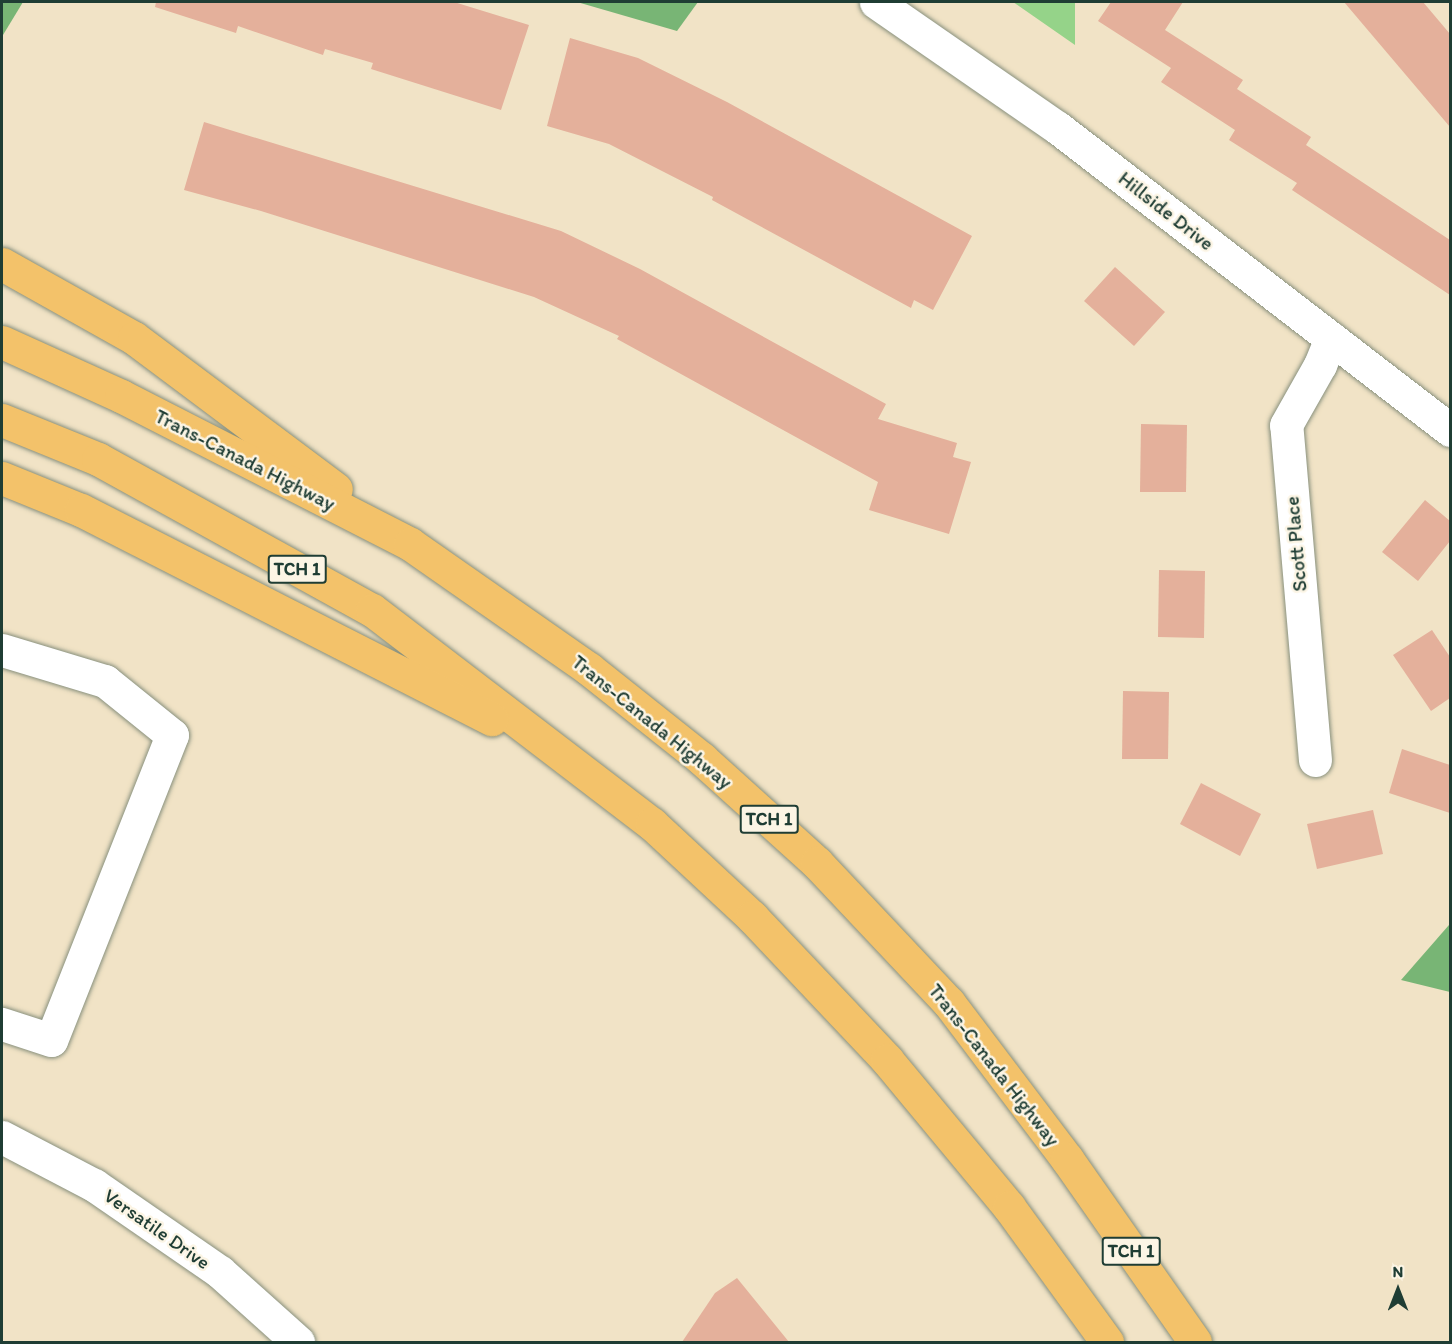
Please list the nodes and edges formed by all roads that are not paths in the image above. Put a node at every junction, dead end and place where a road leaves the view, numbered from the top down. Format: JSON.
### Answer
{"nodes":[{"id":1,"x":876,"y":2,"type":"edge"},
{"id":2,"x":2,"y":264,"type":"edge"},
{"id":3,"x":1330,"y":338,"type":"junction"},
{"id":4,"x":2,"y":342,"type":"edge"},
{"id":5,"x":2,"y":420,"type":"edge"},
{"id":6,"x":1450,"y":430,"type":"edge"},
{"id":7,"x":2,"y":478,"type":"edge"},
{"id":8,"x":410,"y":544,"type":"junction"},
{"id":9,"x":2,"y":650,"type":"edge"},
{"id":10,"x":568,"y":758,"type":"junction"},
{"id":11,"x":1315,"y":760,"type":"dead end"},
{"id":12,"x":2,"y":1024,"type":"edge"},
{"id":13,"x":2,"y":1137,"type":"edge"},
{"id":14,"x":298,"y":1342,"type":"edge"},
{"id":15,"x":1107,"y":1342,"type":"edge"},
{"id":16,"x":1195,"y":1342,"type":"edge"}],
"edges":[{"from":1,"to":3,"type":"street","name":"Hillside Drive"},
{"from":2,"to":8,"type":"highway"},
{"from":3,"to":6,"type":"street","name":"Hillside Drive"},
{"from":3,"to":11,"type":"street","name":"Scott Place"},
{"from":4,"to":8,"type":"highway","name":"Trans-Canada Highway","number":"TCH 1"},
{"from":5,"to":10,"type":"highway","number":"TCH 1"},
{"from":7,"to":10,"type":"highway"},
{"from":8,"to":16,"type":"highway","name":"Trans-Canada Highway","number":"TCH 1"},
{"from":9,"to":12,"type":"street"},
{"from":10,"to":15,"type":"highway","number":"TCH 1"},
{"from":13,"to":14,"type":"street","name":"Versatile Drive"}]}
